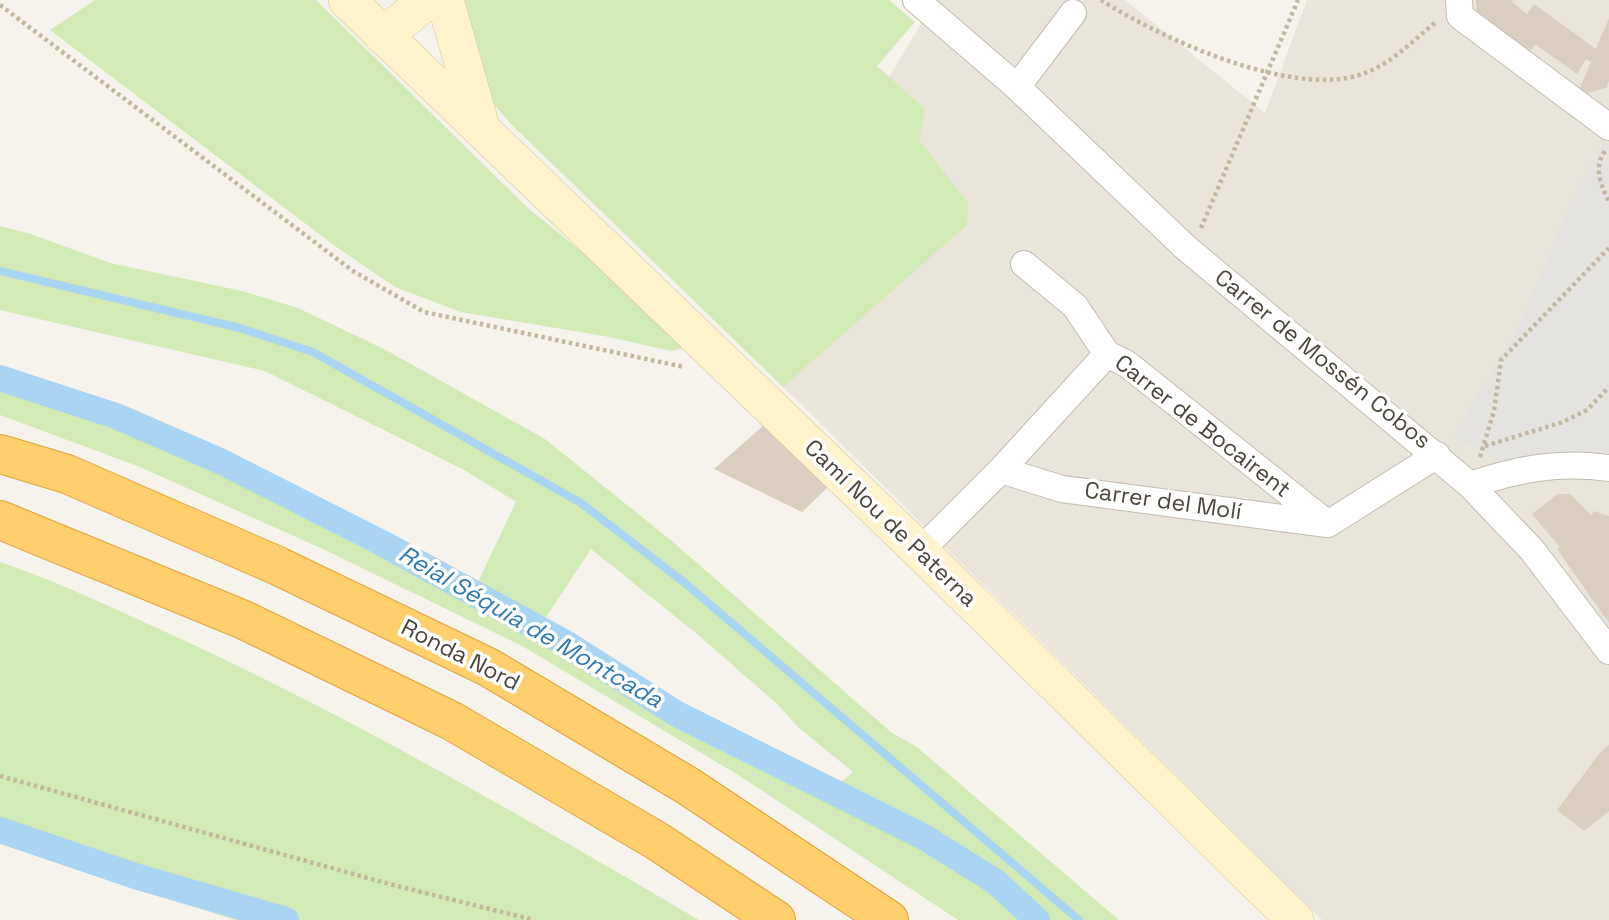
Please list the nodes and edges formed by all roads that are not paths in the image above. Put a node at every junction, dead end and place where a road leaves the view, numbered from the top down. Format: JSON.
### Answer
{"nodes":[{"id":1,"x":347,"y":0,"type":"edge"},
{"id":2,"x":402,"y":0,"type":"edge"},
{"id":3,"x":428,"y":0,"type":"edge"},
{"id":4,"x":445,"y":0,"type":"edge"},
{"id":5,"x":916,"y":0,"type":"edge"},
{"id":6,"x":1460,"y":8,"type":"edge"},
{"id":7,"x":1073,"y":13,"type":"dead end"},
{"id":8,"x":383,"y":36,"type":"junction"},
{"id":9,"x":1017,"y":87,"type":"junction"},
{"id":10,"x":1609,"y":127,"type":"edge"},
{"id":11,"x":482,"y":131,"type":"junction"},
{"id":12,"x":1024,"y":264,"type":"dead end"},
{"id":13,"x":1107,"y":354,"type":"junction"},
{"id":14,"x":0,"y":447,"type":"edge"},
{"id":15,"x":0,"y":454,"type":"edge"},
{"id":16,"x":1437,"y":455,"type":"junction"},
{"id":17,"x":1609,"y":468,"type":"edge"},
{"id":18,"x":1001,"y":470,"type":"junction"},
{"id":19,"x":67,"y":474,"type":"junction"},
{"id":20,"x":1470,"y":485,"type":"junction"},
{"id":21,"x":0,"y":520,"type":"edge"},
{"id":22,"x":1328,"y":524,"type":"junction"},
{"id":23,"x":920,"y":551,"type":"junction"},
{"id":24,"x":1609,"y":651,"type":"edge"},
{"id":25,"x":776,"y":920,"type":"edge"},
{"id":26,"x":888,"y":920,"type":"edge"},
{"id":27,"x":1295,"y":920,"type":"edge"}],
"edges":[{"from":1,"to":8,"type":"street","name":"Camí Nou de Paterna"},
{"from":2,"to":8,"type":"street"},
{"from":3,"to":8,"type":"street"},
{"from":4,"to":11,"type":"street"},
{"from":5,"to":9,"type":"street","name":"Carrer de Mossén Cobos"},
{"from":6,"to":10,"type":"street"},
{"from":7,"to":9,"type":"street"},
{"from":8,"to":11,"type":"street","name":"Camí Nou de Paterna"},
{"from":9,"to":16,"type":"street","name":"Carrer de Mossén Cobos"},
{"from":11,"to":23,"type":"street","name":"Camí Nou de Paterna"},
{"from":12,"to":13,"type":"street","name":"Carrer de Bocairent"},
{"from":13,"to":18,"type":"street"},
{"from":13,"to":22,"type":"street","name":"Carrer de Bocairent"},
{"from":14,"to":19,"type":"highway"},
{"from":15,"to":19,"type":"highway","name":"Ronda Nord"},
{"from":16,"to":20,"type":"street","name":"Carrer de Mossén Cobos"},
{"from":16,"to":22,"type":"street"},
{"from":17,"to":20,"type":"street"},
{"from":18,"to":22,"type":"street","name":"Carrer del Molí"},
{"from":18,"to":23,"type":"street"},
{"from":19,"to":26,"type":"highway","name":"Ronda Nord"},
{"from":20,"to":24,"type":"street","name":"Carrer de Mossén Cobos"},
{"from":21,"to":25,"type":"highway"},
{"from":23,"to":27,"type":"street","name":"Camí Nou de Paterna"}]}
